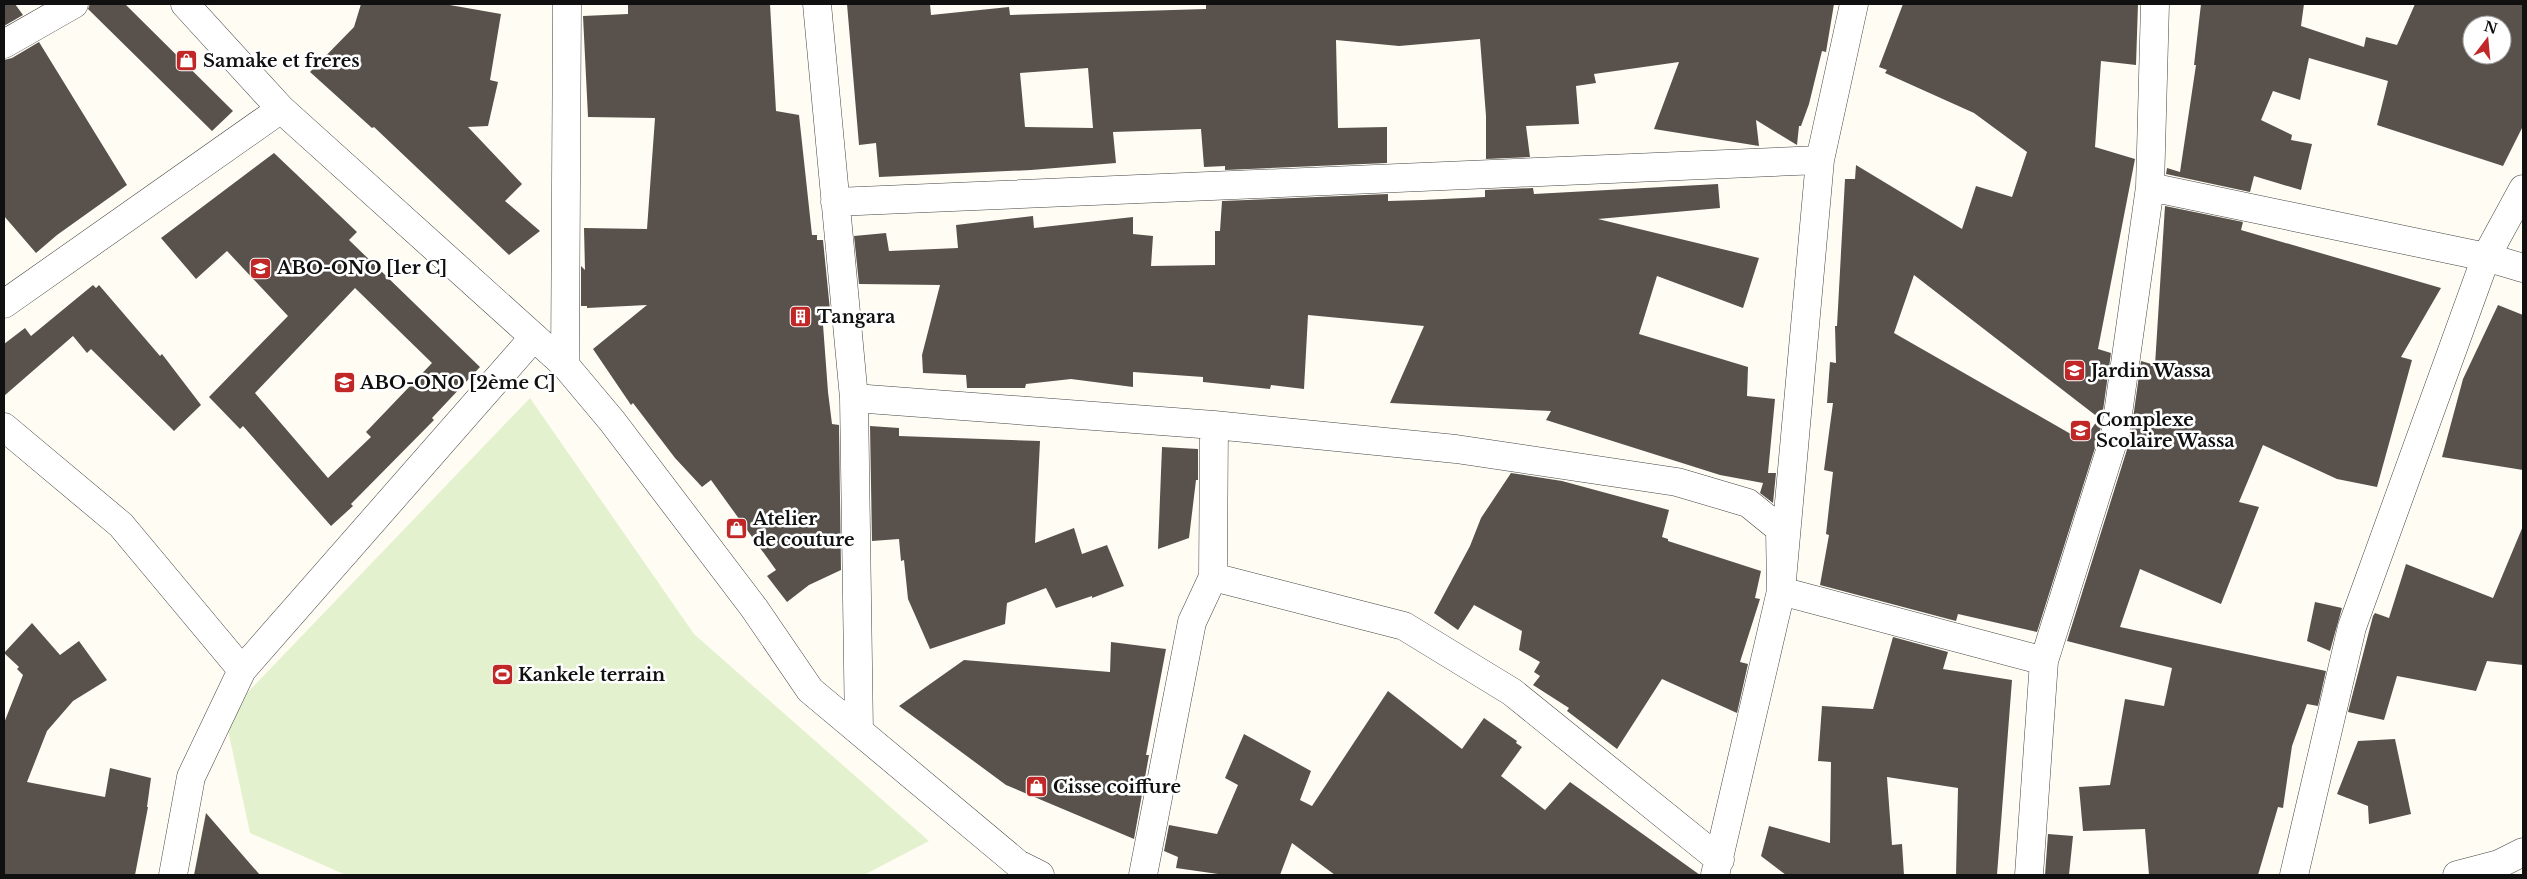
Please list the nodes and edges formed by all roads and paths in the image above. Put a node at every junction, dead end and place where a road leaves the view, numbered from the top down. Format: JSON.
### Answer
{"nodes":[{"id":1,"x":74,"y":4,"type":"edge"},
{"id":2,"x":185,"y":4,"type":"edge"},
{"id":3,"x":567,"y":4,"type":"edge"},
{"id":4,"x":817,"y":4,"type":"edge"},
{"id":5,"x":1854,"y":4,"type":"edge"},
{"id":6,"x":2154,"y":4,"type":"edge"},
{"id":7,"x":4,"y":44,"type":"edge"},
{"id":8,"x":281,"y":110,"type":"junction"},
{"id":9,"x":1820,"y":160,"type":"junction"},
{"id":10,"x":2150,"y":187,"type":"junction"},
{"id":11,"x":2523,"y":189,"type":"edge"},
{"id":12,"x":835,"y":202,"type":"junction"},
{"id":13,"x":2486,"y":257,"type":"junction"},
{"id":14,"x":2523,"y":268,"type":"edge"},
{"id":15,"x":4,"y":304,"type":"edge"},
{"id":16,"x":534,"y":337,"type":"junction"},
{"id":17,"x":565,"y":365,"type":"junction"},
{"id":18,"x":854,"y":398,"type":"junction"},
{"id":19,"x":1214,"y":425,"type":"junction"},
{"id":20,"x":4,"y":426,"type":"edge"},
{"id":21,"x":1213,"y":577,"type":"junction"},
{"id":22,"x":1781,"y":591,"type":"junction"},
{"id":23,"x":2044,"y":661,"type":"junction"},
{"id":24,"x":242,"y":670,"type":"junction"},
{"id":25,"x":859,"y":731,"type":"junction"},
{"id":26,"x":2523,"y":852,"type":"edge"},
{"id":27,"x":1718,"y":868,"type":"edge"},
{"id":28,"x":2500,"y":870,"type":"edge"},
{"id":29,"x":1019,"y":872,"type":"edge"},
{"id":30,"x":174,"y":875,"type":"edge"},
{"id":31,"x":1143,"y":875,"type":"edge"},
{"id":32,"x":2029,"y":875,"type":"edge"},
{"id":33,"x":2294,"y":875,"type":"edge"},
{"id":34,"x":2457,"y":875,"type":"edge"}],
"edges":[{"from":1,"to":7,"type":"street"},
{"from":2,"to":8,"type":"street"},
{"from":3,"to":17,"type":"street"},
{"from":4,"to":12,"type":"street"},
{"from":5,"to":9,"type":"street"},
{"from":6,"to":10,"type":"street"},
{"from":8,"to":15,"type":"street"},
{"from":8,"to":16,"type":"street"},
{"from":9,"to":12,"type":"street"},
{"from":9,"to":22,"type":"street"},
{"from":10,"to":13,"type":"street"},
{"from":10,"to":23,"type":"street"},
{"from":11,"to":13,"type":"street"},
{"from":12,"to":18,"type":"street"},
{"from":13,"to":14,"type":"street"},
{"from":13,"to":33,"type":"street"},
{"from":16,"to":17,"type":"street"},
{"from":16,"to":24,"type":"street"},
{"from":17,"to":25,"type":"street"},
{"from":18,"to":19,"type":"street"},
{"from":18,"to":25,"type":"street"},
{"from":19,"to":21,"type":"street"},
{"from":19,"to":22,"type":"street"},
{"from":20,"to":24,"type":"street"},
{"from":21,"to":27,"type":"street"},
{"from":21,"to":31,"type":"street"},
{"from":22,"to":23,"type":"street"},
{"from":22,"to":27,"type":"street"},
{"from":23,"to":32,"type":"street"},
{"from":24,"to":30,"type":"street"},
{"from":25,"to":29,"type":"street"},
{"from":26,"to":28,"type":"street"},
{"from":28,"to":34,"type":"street"}]}
